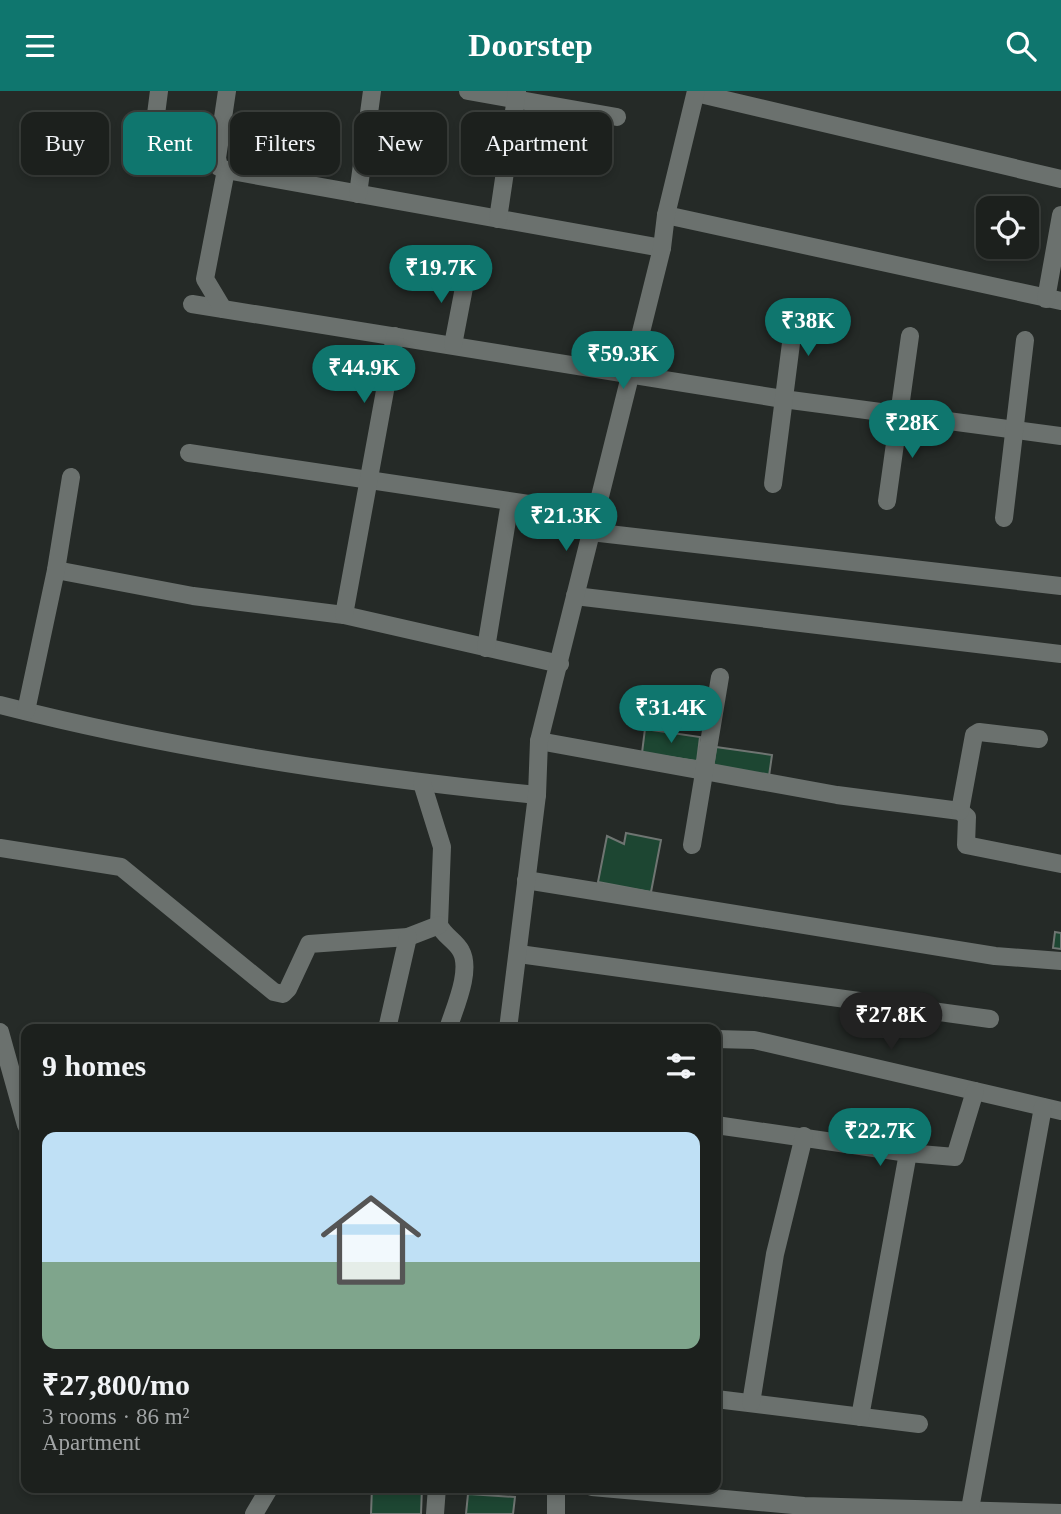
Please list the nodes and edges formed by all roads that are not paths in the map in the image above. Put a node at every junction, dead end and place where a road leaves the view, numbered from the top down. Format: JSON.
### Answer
{"nodes":[{"id":1,"x":159,"y":91,"type":"edge"},
{"id":2,"x":227,"y":91,"type":"edge"},
{"id":3,"x":372,"y":91,"type":"edge"},
{"id":4,"x":468,"y":91,"type":"edge"},
{"id":5,"x":696,"y":92,"type":"edge"},
{"id":6,"x":516,"y":95,"type":"edge"},
{"id":7,"x":156,"y":112,"type":"edge"},
{"id":8,"x":617,"y":117,"type":"dead end"},
{"id":9,"x":226,"y":170,"type":"junction"},
{"id":10,"x":1061,"y":179,"type":"edge"},
{"id":11,"x":358,"y":194,"type":"junction"},
{"id":12,"x":666,"y":215,"type":"junction"},
{"id":13,"x":1061,"y":215,"type":"edge"},
{"id":14,"x":498,"y":219,"type":"junction"},
{"id":15,"x":662,"y":248,"type":"junction"},
{"id":16,"x":467,"y":272,"type":"dead end"},
{"id":17,"x":1053,"y":300,"type":"edge"},
{"id":18,"x":192,"y":304,"type":"dead end"},
{"id":19,"x":223,"y":309,"type":"junction"},
{"id":20,"x":795,"y":312,"type":"dead end"},
{"id":21,"x":395,"y":336,"type":"junction"},
{"id":22,"x":911,"y":336,"type":"dead end"},
{"id":23,"x":1025,"y":340,"type":"dead end"},
{"id":24,"x":453,"y":345,"type":"junction"},
{"id":25,"x":629,"y":372,"type":"junction"},
{"id":26,"x":783,"y":398,"type":"junction"},
{"id":27,"x":899,"y":413,"type":"junction"},
{"id":28,"x":1015,"y":430,"type":"junction"},
{"id":29,"x":1061,"y":436,"type":"edge"},
{"id":30,"x":189,"y":453,"type":"dead end"},
{"id":31,"x":71,"y":477,"type":"dead end"},
{"id":32,"x":371,"y":481,"type":"junction"},
{"id":33,"x":773,"y":484,"type":"dead end"},
{"id":34,"x":887,"y":501,"type":"dead end"},
{"id":35,"x":510,"y":502,"type":"junction"},
{"id":36,"x":596,"y":514,"type":"junction"},
{"id":37,"x":1004,"y":519,"type":"dead end"},
{"id":38,"x":591,"y":532,"type":"junction"},
{"id":39,"x":56,"y":570,"type":"junction"},
{"id":40,"x":1061,"y":586,"type":"edge"},
{"id":41,"x":575,"y":596,"type":"junction"},
{"id":42,"x":344,"y":615,"type":"junction"},
{"id":43,"x":486,"y":648,"type":"junction"},
{"id":44,"x":1061,"y":655,"type":"edge"},
{"id":45,"x":560,"y":663,"type":"junction"},
{"id":46,"x":720,"y":677,"type":"dead end"},
{"id":47,"x":0,"y":705,"type":"edge"},
{"id":48,"x":26,"y":711,"type":"junction"},
{"id":49,"x":1039,"y":739,"type":"dead end"},
{"id":50,"x":539,"y":741,"type":"junction"},
{"id":51,"x":703,"y":771,"type":"junction"},
{"id":52,"x":422,"y":783,"type":"junction"},
{"id":53,"x":537,"y":795,"type":"junction"},
{"id":54,"x":960,"y":811,"type":"junction"},
{"id":55,"x":692,"y":845,"type":"dead end"},
{"id":56,"x":0,"y":848,"type":"edge"},
{"id":57,"x":1061,"y":864,"type":"edge"},
{"id":58,"x":526,"y":880,"type":"junction"},
{"id":59,"x":439,"y":925,"type":"junction"},
{"id":60,"x":408,"y":937,"type":"junction"},
{"id":61,"x":519,"y":954,"type":"junction"},
{"id":62,"x":1061,"y":961,"type":"edge"},
{"id":63,"x":990,"y":1019,"type":"dead end"},
{"id":64,"x":388,"y":1024,"type":"edge"},
{"id":65,"x":449,"y":1024,"type":"edge"},
{"id":66,"x":509,"y":1024,"type":"edge"},
{"id":67,"x":0,"y":1032,"type":"edge"},
{"id":68,"x":721,"y":1039,"type":"edge"},
{"id":69,"x":975,"y":1091,"type":"junction"},
{"id":70,"x":21,"y":1107,"type":"edge"},
{"id":71,"x":1043,"y":1107,"type":"junction"},
{"id":72,"x":1061,"y":1111,"type":"edge"},
{"id":73,"x":721,"y":1126,"type":"edge"},
{"id":74,"x":804,"y":1136,"type":"junction"},
{"id":75,"x":908,"y":1153,"type":"junction"},
{"id":76,"x":721,"y":1400,"type":"edge"},
{"id":77,"x":751,"y":1403,"type":"junction"},
{"id":78,"x":860,"y":1417,"type":"junction"},
{"id":79,"x":919,"y":1424,"type":"dead end"},
{"id":80,"x":266,"y":1493,"type":"edge"},
{"id":81,"x":437,"y":1493,"type":"edge"},
{"id":82,"x":556,"y":1493,"type":"edge"},
{"id":83,"x":647,"y":1493,"type":"edge"},
{"id":84,"x":970,"y":1509,"type":"junction"},
{"id":85,"x":803,"y":1510,"type":"edge"},
{"id":86,"x":1061,"y":1513,"type":"edge"},
{"id":87,"x":254,"y":1514,"type":"edge"},
{"id":88,"x":435,"y":1514,"type":"edge"},
{"id":89,"x":556,"y":1514,"type":"edge"}],
"edges":[{"from":1,"to":7,"type":"street"},
{"from":2,"to":9,"type":"street"},
{"from":3,"to":11,"type":"street"},
{"from":4,"to":6,"type":"street"},
{"from":5,"to":10,"type":"street"},
{"from":5,"to":12,"type":"street"},
{"from":6,"to":8,"type":"street"},
{"from":6,"to":14,"type":"street"},
{"from":9,"to":11,"type":"street"},
{"from":9,"to":19,"type":"street"},
{"from":11,"to":14,"type":"street"},
{"from":12,"to":15,"type":"street"},
{"from":12,"to":17,"type":"street"},
{"from":13,"to":17,"type":"street"},
{"from":14,"to":15,"type":"street"},
{"from":15,"to":25,"type":"street"},
{"from":16,"to":24,"type":"street"},
{"from":18,"to":19,"type":"street"},
{"from":19,"to":21,"type":"street"},
{"from":20,"to":26,"type":"street"},
{"from":21,"to":24,"type":"street"},
{"from":21,"to":32,"type":"street"},
{"from":22,"to":27,"type":"street"},
{"from":23,"to":28,"type":"street"},
{"from":24,"to":25,"type":"street"},
{"from":25,"to":26,"type":"street"},
{"from":25,"to":36,"type":"street"},
{"from":26,"to":27,"type":"street"},
{"from":26,"to":33,"type":"street"},
{"from":27,"to":28,"type":"street"},
{"from":27,"to":34,"type":"street"},
{"from":28,"to":29,"type":"street"},
{"from":28,"to":37,"type":"street"},
{"from":30,"to":32,"type":"street"},
{"from":31,"to":39,"type":"street"},
{"from":32,"to":35,"type":"street"},
{"from":32,"to":42,"type":"street"},
{"from":35,"to":36,"type":"street"},
{"from":35,"to":43,"type":"street"},
{"from":36,"to":38,"type":"street"},
{"from":38,"to":40,"type":"street"},
{"from":38,"to":41,"type":"street"},
{"from":39,"to":42,"type":"street"},
{"from":39,"to":48,"type":"street"},
{"from":41,"to":44,"type":"street"},
{"from":41,"to":45,"type":"street"},
{"from":42,"to":43,"type":"street"},
{"from":43,"to":45,"type":"street"},
{"from":45,"to":50,"type":"street"},
{"from":46,"to":51,"type":"street"},
{"from":47,"to":48,"type":"street"},
{"from":48,"to":52,"type":"street"},
{"from":49,"to":54,"type":"street"},
{"from":50,"to":51,"type":"street"},
{"from":50,"to":53,"type":"street"},
{"from":51,"to":54,"type":"street"},
{"from":51,"to":55,"type":"street"},
{"from":52,"to":53,"type":"street"},
{"from":52,"to":59,"type":"street"},
{"from":53,"to":58,"type":"street"},
{"from":54,"to":57,"type":"street"},
{"from":56,"to":60,"type":"street"},
{"from":58,"to":61,"type":"street"},
{"from":58,"to":62,"type":"street"},
{"from":59,"to":60,"type":"street"},
{"from":59,"to":65,"type":"street"},
{"from":60,"to":64,"type":"street"},
{"from":61,"to":63,"type":"street"},
{"from":61,"to":66,"type":"street"},
{"from":67,"to":70,"type":"street"},
{"from":68,"to":69,"type":"street"},
{"from":69,"to":71,"type":"street"},
{"from":69,"to":75,"type":"street"},
{"from":71,"to":72,"type":"street"},
{"from":71,"to":84,"type":"street"},
{"from":73,"to":74,"type":"street"},
{"from":74,"to":75,"type":"street"},
{"from":74,"to":77,"type":"street"},
{"from":75,"to":78,"type":"street"},
{"from":76,"to":77,"type":"street"},
{"from":77,"to":78,"type":"street"},
{"from":78,"to":79,"type":"street"},
{"from":80,"to":87,"type":"street"},
{"from":81,"to":88,"type":"street"},
{"from":82,"to":89,"type":"street"},
{"from":83,"to":85,"type":"street"},
{"from":84,"to":85,"type":"street"},
{"from":84,"to":86,"type":"street"}]}
